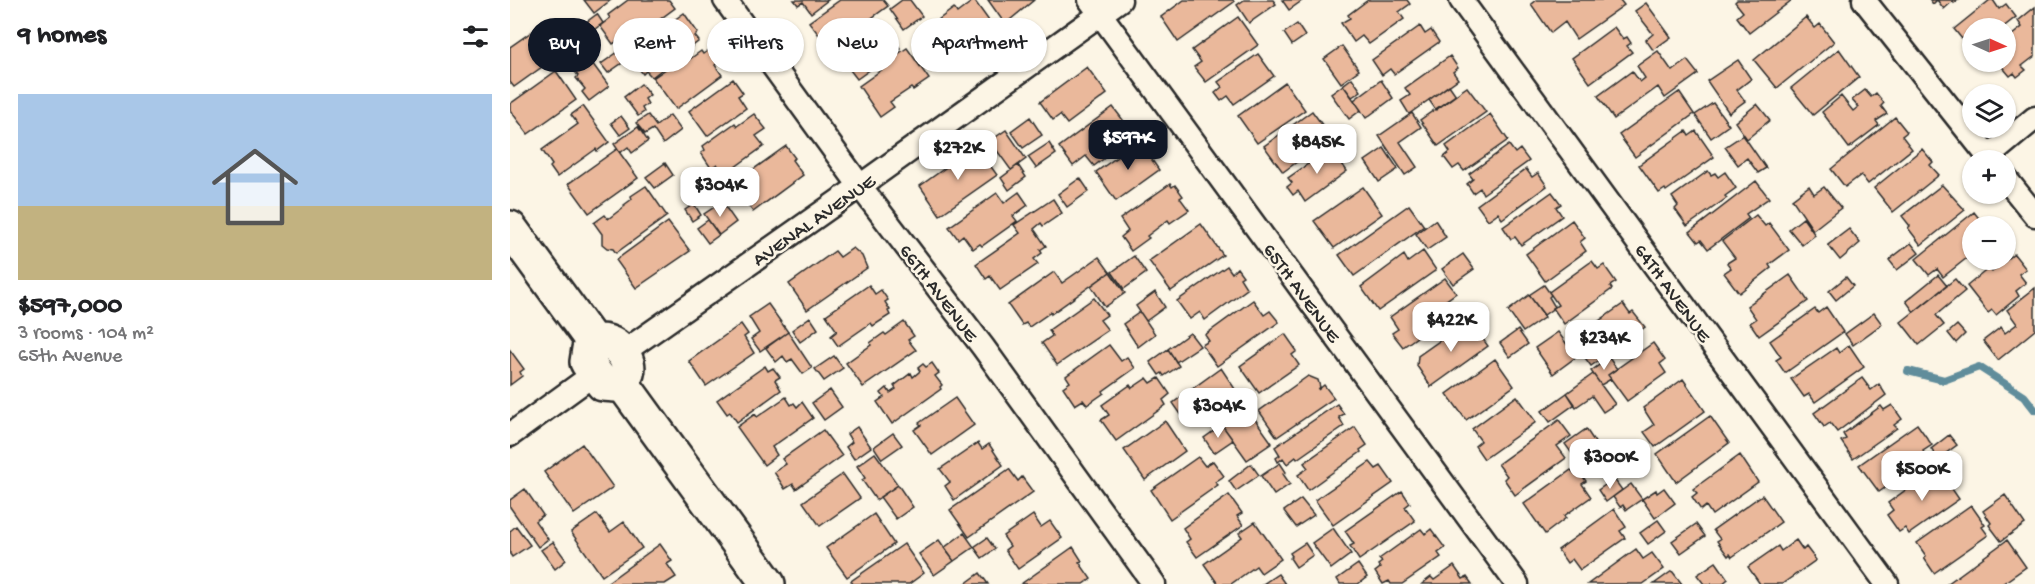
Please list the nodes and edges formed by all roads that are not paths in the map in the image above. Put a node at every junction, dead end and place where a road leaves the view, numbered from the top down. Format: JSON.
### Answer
{"nodes":[{"id":1,"x":725,"y":0,"type":"edge"},
{"id":2,"x":1120,"y":0,"type":"edge"},
{"id":3,"x":1461,"y":0,"type":"edge"},
{"id":4,"x":1864,"y":0,"type":"edge"},
{"id":5,"x":1095,"y":7,"type":"edge"},
{"id":6,"x":2035,"y":118,"type":"edge"},
{"id":7,"x":1983,"y":150,"type":"edge"},
{"id":8,"x":2000,"y":150,"type":"edge"},
{"id":9,"x":860,"y":186,"type":"junction"},
{"id":10,"x":2016,"y":191,"type":"edge"},
{"id":11,"x":2035,"y":215,"type":"edge"},
{"id":12,"x":510,"y":228,"type":"edge"},
{"id":13,"x":608,"y":363,"type":"junction"},
{"id":14,"x":510,"y":435,"type":"edge"},
{"id":15,"x":768,"y":584,"type":"edge"},
{"id":16,"x":1154,"y":584,"type":"edge"},
{"id":17,"x":1517,"y":584,"type":"edge"},
{"id":18,"x":1887,"y":584,"type":"edge"}],
"edges":[{"from":1,"to":9,"type":"street","name":"66TH AVENUE"},
{"from":2,"to":5,"type":"street","name":"AVENAL AVENUE"},
{"from":3,"to":18,"type":"street","name":"64TH AVENUE"},
{"from":4,"to":7,"type":"street"},
{"from":5,"to":9,"type":"street","name":"AVENAL AVENUE"},
{"from":5,"to":17,"type":"street","name":"65TH AVENUE"},
{"from":6,"to":8,"type":"street"},
{"from":9,"to":13,"type":"street","name":"AVENAL AVENUE"},
{"from":9,"to":16,"type":"street","name":"66TH AVENUE"},
{"from":10,"to":11,"type":"street"},
{"from":12,"to":13,"type":"street"},
{"from":13,"to":14,"type":"street","name":"AVENAL AVENUE"},
{"from":13,"to":15,"type":"street"}]}
